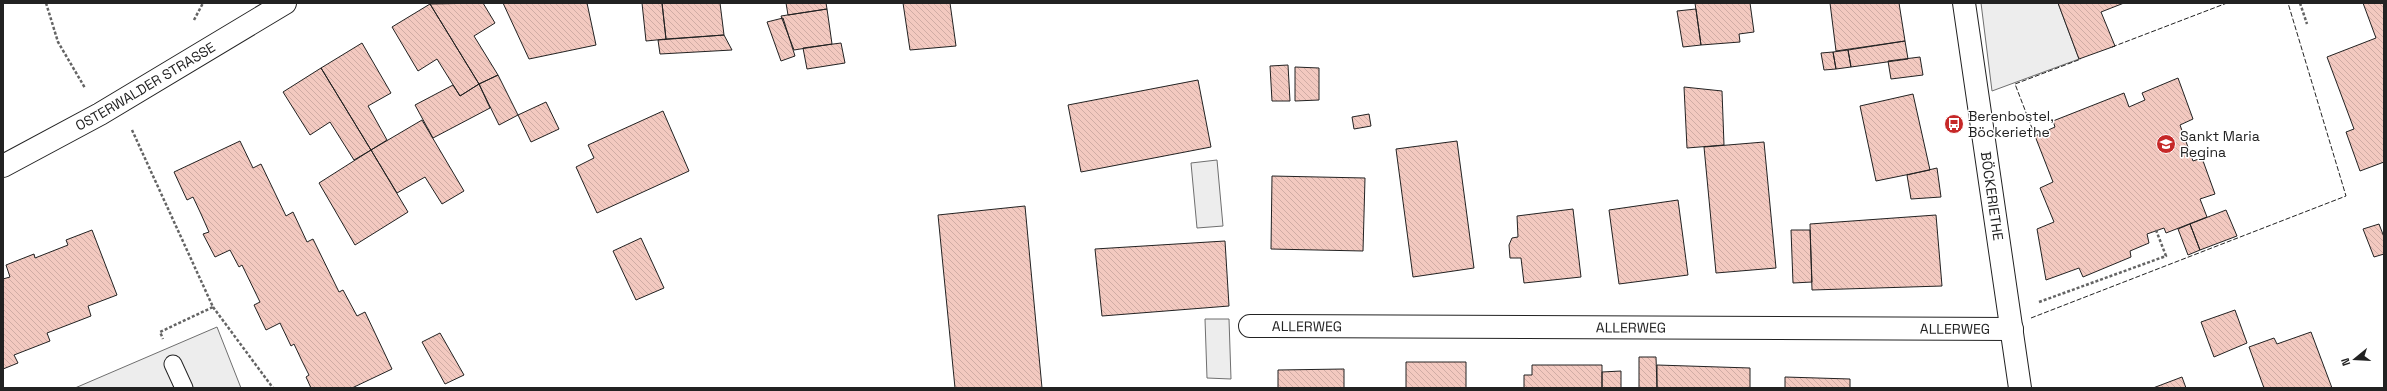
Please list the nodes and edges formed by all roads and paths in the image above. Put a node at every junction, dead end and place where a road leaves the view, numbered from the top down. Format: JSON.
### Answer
{"nodes":[{"id":1,"x":46,"y":3,"type":"edge"},
{"id":2,"x":203,"y":3,"type":"edge"},
{"id":3,"x":285,"y":3,"type":"edge"},
{"id":4,"x":1964,"y":3,"type":"edge"},
{"id":5,"x":2300,"y":3,"type":"edge"},
{"id":6,"x":193,"y":22,"type":"dead end"},
{"id":7,"x":2308,"y":24,"type":"dead end"},
{"id":8,"x":86,"y":90,"type":"dead end"},
{"id":9,"x":130,"y":126,"type":"dead end"},
{"id":10,"x":3,"y":166,"type":"edge"},
{"id":11,"x":2156,"y":230,"type":"dead end"},
{"id":12,"x":213,"y":307,"type":"junction"},
{"id":13,"x":2011,"y":321,"type":"junction"},
{"id":14,"x":1250,"y":326,"type":"dead end"},
{"id":15,"x":173,"y":364,"type":"joint"},
{"id":16,"x":184,"y":388,"type":"edge"},
{"id":17,"x":273,"y":388,"type":"edge"},
{"id":18,"x":2020,"y":388,"type":"edge"}],
"edges":[{"from":1,"to":8,"type":"path"},
{"from":2,"to":6,"type":"path"},
{"from":3,"to":10,"type":"street","name":"OSTERWALDER STRASSE"},
{"from":4,"to":13,"type":"street","name":"BÖCKERIETHE"},
{"from":5,"to":7,"type":"path"},
{"from":9,"to":12,"type":"path"},
{"from":11,"to":13,"type":"path"},
{"from":12,"to":15,"type":"path"},
{"from":12,"to":17,"type":"path"},
{"from":13,"to":14,"type":"street","name":"ALLERWEG"},
{"from":13,"to":18,"type":"street","name":"BÖCKERIETHE"},
{"from":15,"to":16,"type":"lane"}]}
